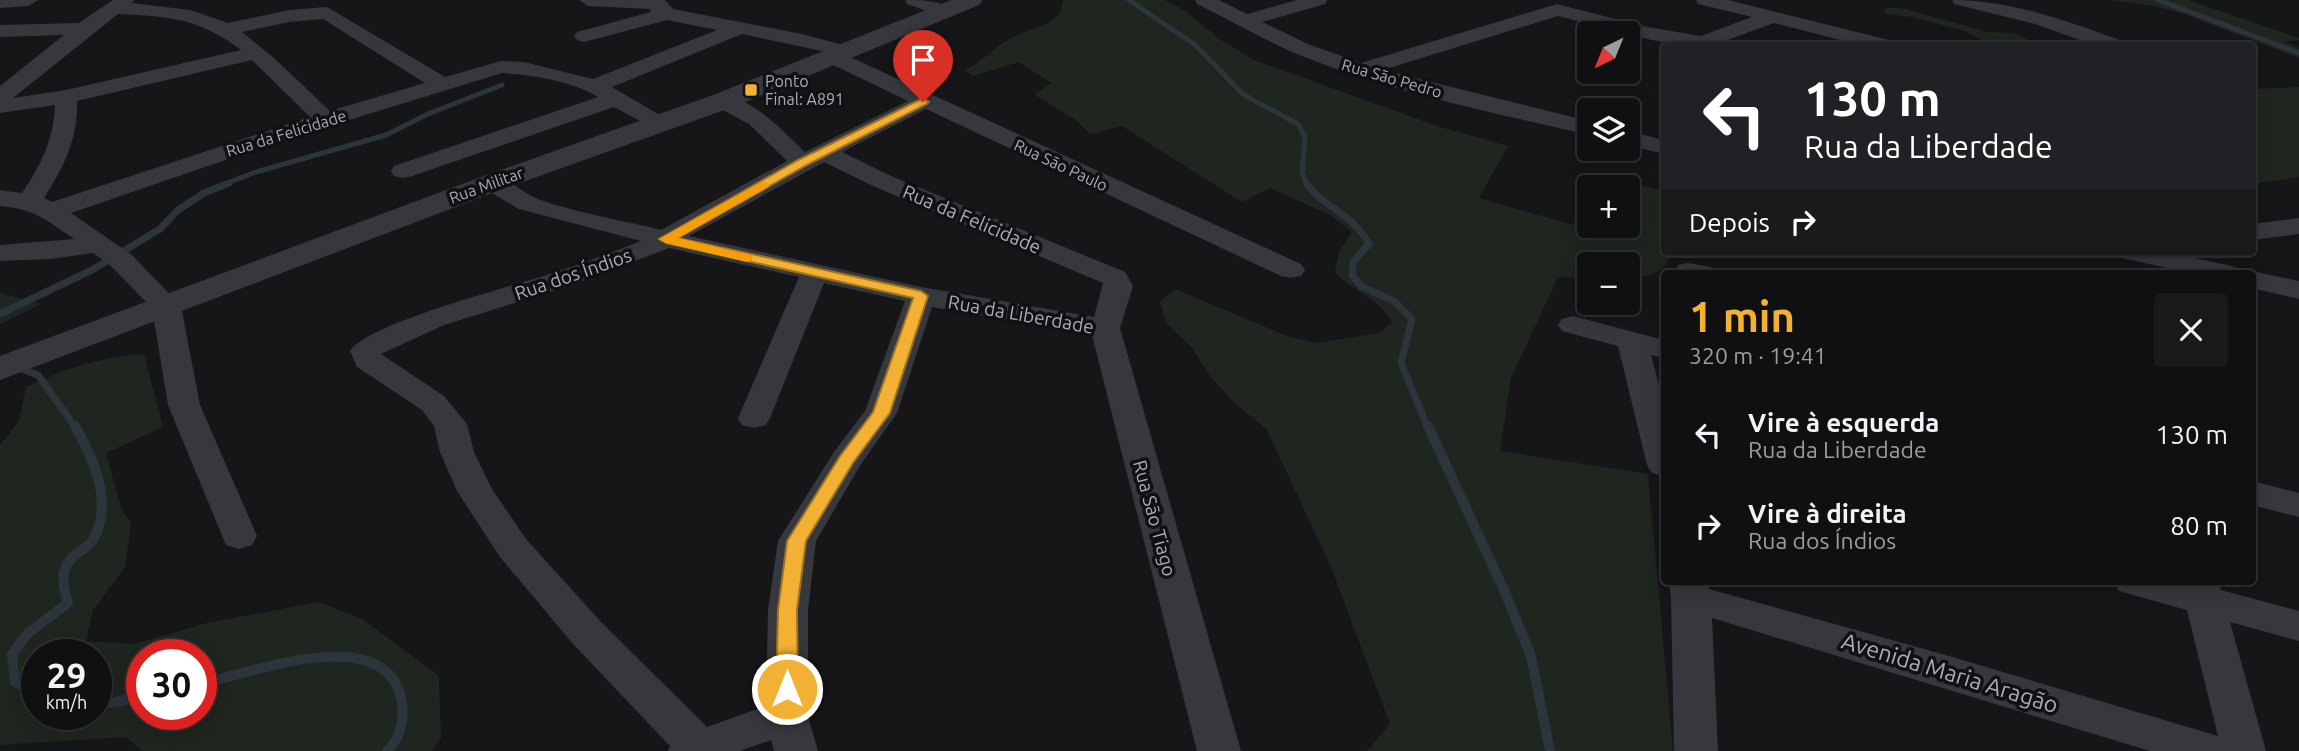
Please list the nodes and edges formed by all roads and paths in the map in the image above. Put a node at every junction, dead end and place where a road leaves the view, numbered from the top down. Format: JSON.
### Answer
{"nodes":[{"id":1,"x":29,"y":0,"type":"edge"},
{"id":2,"x":588,"y":0,"type":"edge"},
{"id":3,"x":914,"y":0,"type":"edge"},
{"id":4,"x":971,"y":0,"type":"edge"},
{"id":5,"x":1204,"y":0,"type":"edge"},
{"id":6,"x":1318,"y":0,"type":"edge"},
{"id":7,"x":1705,"y":0,"type":"edge"},
{"id":8,"x":1961,"y":0,"type":"edge"},
{"id":9,"x":0,"y":2,"type":"edge"},
{"id":10,"x":119,"y":4,"type":"edge"},
{"id":11,"x":668,"y":6,"type":"edge"},
{"id":12,"x":944,"y":11,"type":"junction"},
{"id":13,"x":1772,"y":17,"type":"junction"},
{"id":14,"x":1247,"y":20,"type":"junction"},
{"id":15,"x":84,"y":29,"type":"junction"},
{"id":16,"x":737,"y":29,"type":"junction"},
{"id":17,"x":224,"y":30,"type":"junction"},
{"id":18,"x":0,"y":31,"type":"edge"},
{"id":19,"x":584,"y":36,"type":"dead end"},
{"id":20,"x":1838,"y":40,"type":"edge"},
{"id":21,"x":2106,"y":42,"type":"edge"},
{"id":22,"x":256,"y":53,"type":"junction"},
{"id":23,"x":839,"y":55,"type":"junction"},
{"id":24,"x":1361,"y":70,"type":"junction"},
{"id":25,"x":442,"y":84,"type":"junction"},
{"id":26,"x":595,"y":86,"type":"junction"},
{"id":27,"x":0,"y":97,"type":"edge"},
{"id":28,"x":66,"y":97,"type":"junction"},
{"id":29,"x":615,"y":99,"type":"junction"},
{"id":30,"x":723,"y":102,"type":"junction"},
{"id":31,"x":923,"y":102,"type":"junction"},
{"id":32,"x":0,"y":106,"type":"edge"},
{"id":33,"x":326,"y":120,"type":"junction"},
{"id":34,"x":657,"y":123,"type":"junction"},
{"id":35,"x":1577,"y":125,"type":"edge"},
{"id":36,"x":1640,"y":141,"type":"edge"},
{"id":37,"x":1661,"y":146,"type":"edge"},
{"id":38,"x":813,"y":157,"type":"junction"},
{"id":39,"x":403,"y":171,"type":"dead end"},
{"id":40,"x":492,"y":183,"type":"junction"},
{"id":41,"x":0,"y":198,"type":"edge"},
{"id":42,"x":40,"y":206,"type":"junction"},
{"id":43,"x":2299,"y":226,"type":"edge"},
{"id":44,"x":2256,"y":231,"type":"edge"},
{"id":45,"x":666,"y":239,"type":"junction"},
{"id":46,"x":109,"y":252,"type":"junction"},
{"id":47,"x":0,"y":253,"type":"edge"},
{"id":48,"x":2167,"y":256,"type":"edge"},
{"id":49,"x":2192,"y":259,"type":"edge"},
{"id":50,"x":1291,"y":270,"type":"dead end"},
{"id":51,"x":2218,"y":270,"type":"edge"},
{"id":52,"x":814,"y":274,"type":"junction"},
{"id":53,"x":2256,"y":280,"type":"edge"},
{"id":54,"x":2299,"y":290,"type":"edge"},
{"id":55,"x":921,"y":296,"type":"junction"},
{"id":56,"x":166,"y":306,"type":"junction"},
{"id":57,"x":1573,"y":325,"type":"dead end"},
{"id":58,"x":1105,"y":328,"type":"junction"},
{"id":59,"x":1632,"y":341,"type":"junction"},
{"id":60,"x":1661,"y":348,"type":"edge"},
{"id":61,"x":16,"y":362,"type":"edge"},
{"id":62,"x":754,"y":418,"type":"dead end"},
{"id":63,"x":1661,"y":447,"type":"edge"},
{"id":64,"x":2256,"y":494,"type":"edge"},
{"id":65,"x":2299,"y":505,"type":"edge"},
{"id":66,"x":239,"y":536,"type":"dead end"},
{"id":67,"x":2163,"y":585,"type":"edge"},
{"id":68,"x":1689,"y":589,"type":"edge"},
{"id":69,"x":2201,"y":590,"type":"edge"},
{"id":70,"x":2299,"y":626,"type":"edge"},
{"id":71,"x":791,"y":733,"type":"edge"},
{"id":72,"x":694,"y":749,"type":"edge"},
{"id":73,"x":1219,"y":751,"type":"edge"},
{"id":74,"x":1696,"y":751,"type":"edge"},
{"id":75,"x":2208,"y":751,"type":"edge"},
{"id":76,"x":2244,"y":751,"type":"edge"}],
"edges":[{"from":1,"to":9,"type":"street"},
{"from":2,"to":11,"type":"street","name":"Rua São Paulo"},
{"from":3,"to":12,"type":"street"},
{"from":4,"to":12,"type":"street","name":"Rua Militar"},
{"from":5,"to":14,"type":"street","name":"Rua São Pedro"},
{"from":6,"to":14,"type":"street"},
{"from":7,"to":13,"type":"street"},
{"from":8,"to":21,"type":"street"},
{"from":10,"to":15,"type":"street"},
{"from":10,"to":17,"type":"street"},
{"from":11,"to":16,"type":"street","name":"Rua São Paulo"},
{"from":11,"to":19,"type":"street"},
{"from":12,"to":23,"type":"street","name":"Rua Militar"},
{"from":13,"to":20,"type":"street"},
{"from":13,"to":24,"type":"street"},
{"from":14,"to":24,"type":"street","name":"Rua São Pedro"},
{"from":15,"to":18,"type":"street"},
{"from":15,"to":27,"type":"street"},
{"from":16,"to":23,"type":"street","name":"Rua São Paulo"},
{"from":16,"to":26,"type":"street"},
{"from":17,"to":22,"type":"street"},
{"from":17,"to":25,"type":"street"},
{"from":22,"to":28,"type":"street"},
{"from":22,"to":33,"type":"street"},
{"from":23,"to":30,"type":"street","name":"Rua Militar"},
{"from":23,"to":31,"type":"street","name":"Rua São Paulo"},
{"from":24,"to":35,"type":"street","name":"Rua São Pedro"},
{"from":25,"to":26,"type":"street","name":"Rua da Felicidade"},
{"from":25,"to":33,"type":"street","name":"Rua da Felicidade"},
{"from":26,"to":29,"type":"street","name":"Rua da Felicidade"},
{"from":28,"to":32,"type":"street"},
{"from":28,"to":42,"type":"street"},
{"from":29,"to":34,"type":"street","name":"Rua da Felicidade"},
{"from":29,"to":39,"type":"street"},
{"from":30,"to":34,"type":"street","name":"Rua Militar"},
{"from":30,"to":38,"type":"street","name":"Rua da Felicidade"},
{"from":31,"to":38,"type":"street","name":"Rua dos Índios"},
{"from":31,"to":50,"type":"street","name":"Rua São Paulo"},
{"from":33,"to":42,"type":"street","name":"Rua da Felicidade"},
{"from":34,"to":40,"type":"street","name":"Rua Militar"},
{"from":36,"to":37,"type":"street"},
{"from":38,"to":45,"type":"street","name":"Rua dos Índios"},
{"from":38,"to":58,"type":"street","name":"Rua da Felicidade"},
{"from":40,"to":45,"type":"street","name":"Rua da Liberdade"},
{"from":40,"to":56,"type":"street","name":"Rua Militar"},
{"from":41,"to":42,"type":"street"},
{"from":42,"to":46,"type":"street"},
{"from":43,"to":44,"type":"street"},
{"from":45,"to":52,"type":"street","name":"Rua da Liberdade"},
{"from":45,"to":72,"type":"street","name":"Rua dos Índios"},
{"from":46,"to":47,"type":"street"},
{"from":46,"to":56,"type":"street"},
{"from":48,"to":49,"type":"street"},
{"from":49,"to":51,"type":"street"},
{"from":52,"to":55,"type":"street","name":"Rua da Liberdade"},
{"from":52,"to":62,"type":"street"},
{"from":53,"to":54,"type":"street"},
{"from":55,"to":58,"type":"street","name":"Rua da Liberdade"},
{"from":55,"to":71,"type":"street"},
{"from":56,"to":61,"type":"street","name":"Rua Militar"},
{"from":56,"to":66,"type":"street"},
{"from":57,"to":59,"type":"street"},
{"from":58,"to":73,"type":"street","name":"Rua São Tiago"},
{"from":59,"to":60,"type":"street"},
{"from":59,"to":63,"type":"street"},
{"from":64,"to":65,"type":"street"},
{"from":67,"to":69,"type":"street"},
{"from":68,"to":74,"type":"street"},
{"from":68,"to":75,"type":"street","name":"Avenida Maria Aragão"},
{"from":69,"to":70,"type":"street"},
{"from":69,"to":76,"type":"street"},
{"from":71,"to":72,"type":"street"}]}
